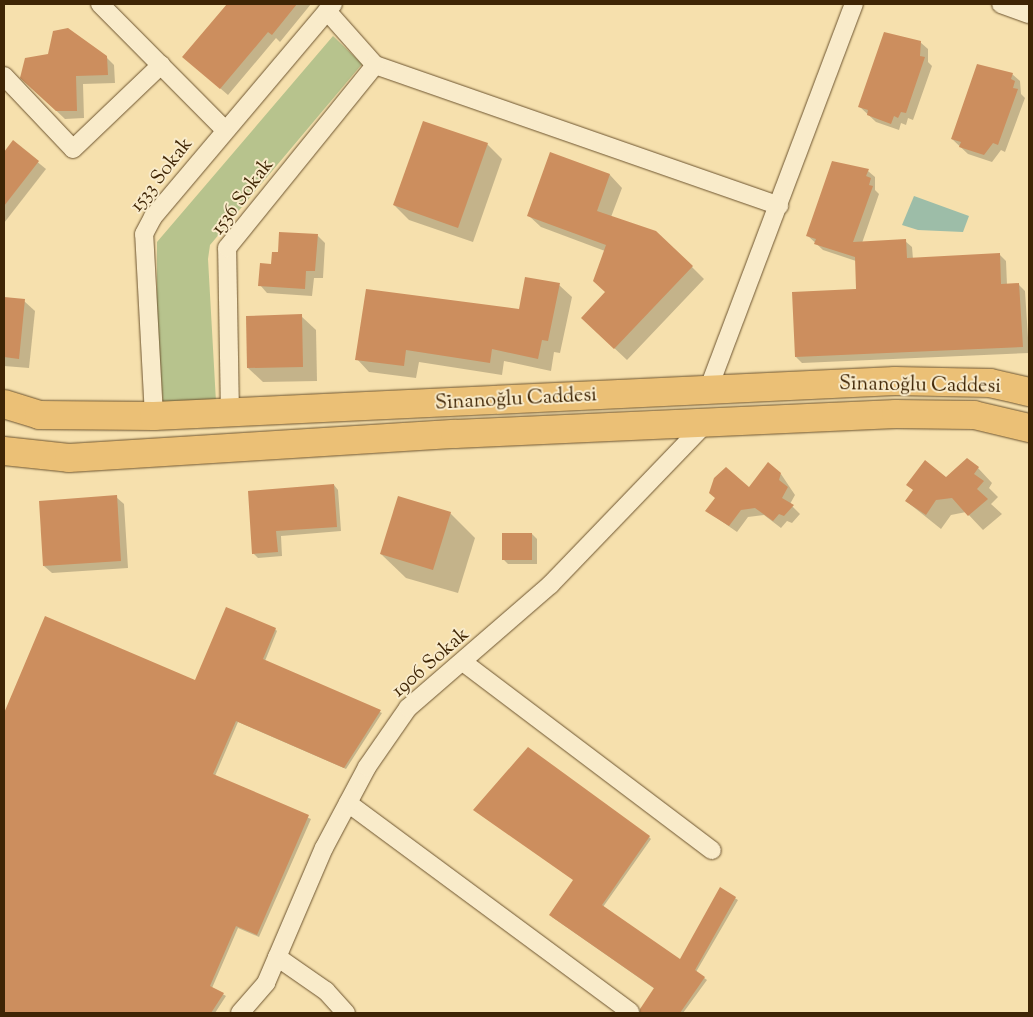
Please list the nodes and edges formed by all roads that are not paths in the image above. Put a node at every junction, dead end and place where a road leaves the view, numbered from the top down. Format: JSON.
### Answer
{"nodes":[{"id":1,"x":100,"y":4,"type":"edge"},
{"id":2,"x":854,"y":4,"type":"edge"},
{"id":3,"x":1001,"y":4,"type":"edge"},
{"id":4,"x":330,"y":8,"type":"edge"},
{"id":5,"x":1029,"y":14,"type":"edge"},
{"id":6,"x":160,"y":65,"type":"junction"},
{"id":7,"x":375,"y":65,"type":"junction"},
{"id":8,"x":4,"y":76,"type":"edge"},
{"id":9,"x":225,"y":130,"type":"junction"},
{"id":10,"x":780,"y":206,"type":"junction"},
{"id":11,"x":708,"y":390,"type":"junction"},
{"id":12,"x":1029,"y":392,"type":"edge"},
{"id":13,"x":4,"y":404,"type":"edge"},
{"id":14,"x":230,"y":414,"type":"junction"},
{"id":15,"x":154,"y":416,"type":"junction"},
{"id":16,"x":707,"y":422,"type":"junction"},
{"id":17,"x":1029,"y":428,"type":"edge"},
{"id":18,"x":4,"y":451,"type":"edge"},
{"id":19,"x":463,"y":662,"type":"junction"},
{"id":20,"x":348,"y":803,"type":"junction"},
{"id":21,"x":712,"y":850,"type":"dead end"},
{"id":22,"x":277,"y":957,"type":"junction"},
{"id":23,"x":630,"y":1012,"type":"dead end"},
{"id":24,"x":240,"y":1013,"type":"edge"},
{"id":25,"x":346,"y":1013,"type":"edge"}],
"edges":[{"from":1,"to":6,"type":"street"},
{"from":2,"to":10,"type":"street"},
{"from":3,"to":5,"type":"street"},
{"from":4,"to":7,"type":"street"},
{"from":4,"to":9,"type":"street","name":"1533 Sokak"},
{"from":6,"to":8,"type":"street"},
{"from":6,"to":9,"type":"street"},
{"from":7,"to":10,"type":"street"},
{"from":7,"to":14,"type":"street","name":"1536 Sokak"},
{"from":9,"to":15,"type":"street","name":"1533 Sokak"},
{"from":10,"to":11,"type":"street"},
{"from":11,"to":12,"type":"main road","name":"Si̇nanoğlu Caddesi"},
{"from":11,"to":14,"type":"main road","name":"Si̇nanoğlu Caddesi"},
{"from":13,"to":15,"type":"main road","name":"Si̇nanoğlu Caddesi"},
{"from":14,"to":15,"type":"main road","name":"Si̇nanoğlu Caddesi"},
{"from":16,"to":17,"type":"main road","name":"Si̇nanoğlu Caddesi"},
{"from":16,"to":18,"type":"main road","name":"Si̇nanoğlu Caddesi"},
{"from":16,"to":19,"type":"street","name":"1906 Sokak"},
{"from":19,"to":20,"type":"street","name":"1906 Sokak"},
{"from":19,"to":21,"type":"street"},
{"from":20,"to":22,"type":"street","name":"1906 Sokak"},
{"from":20,"to":23,"type":"street"},
{"from":22,"to":24,"type":"street","name":"1906 Sokak"},
{"from":22,"to":25,"type":"street"}]}
